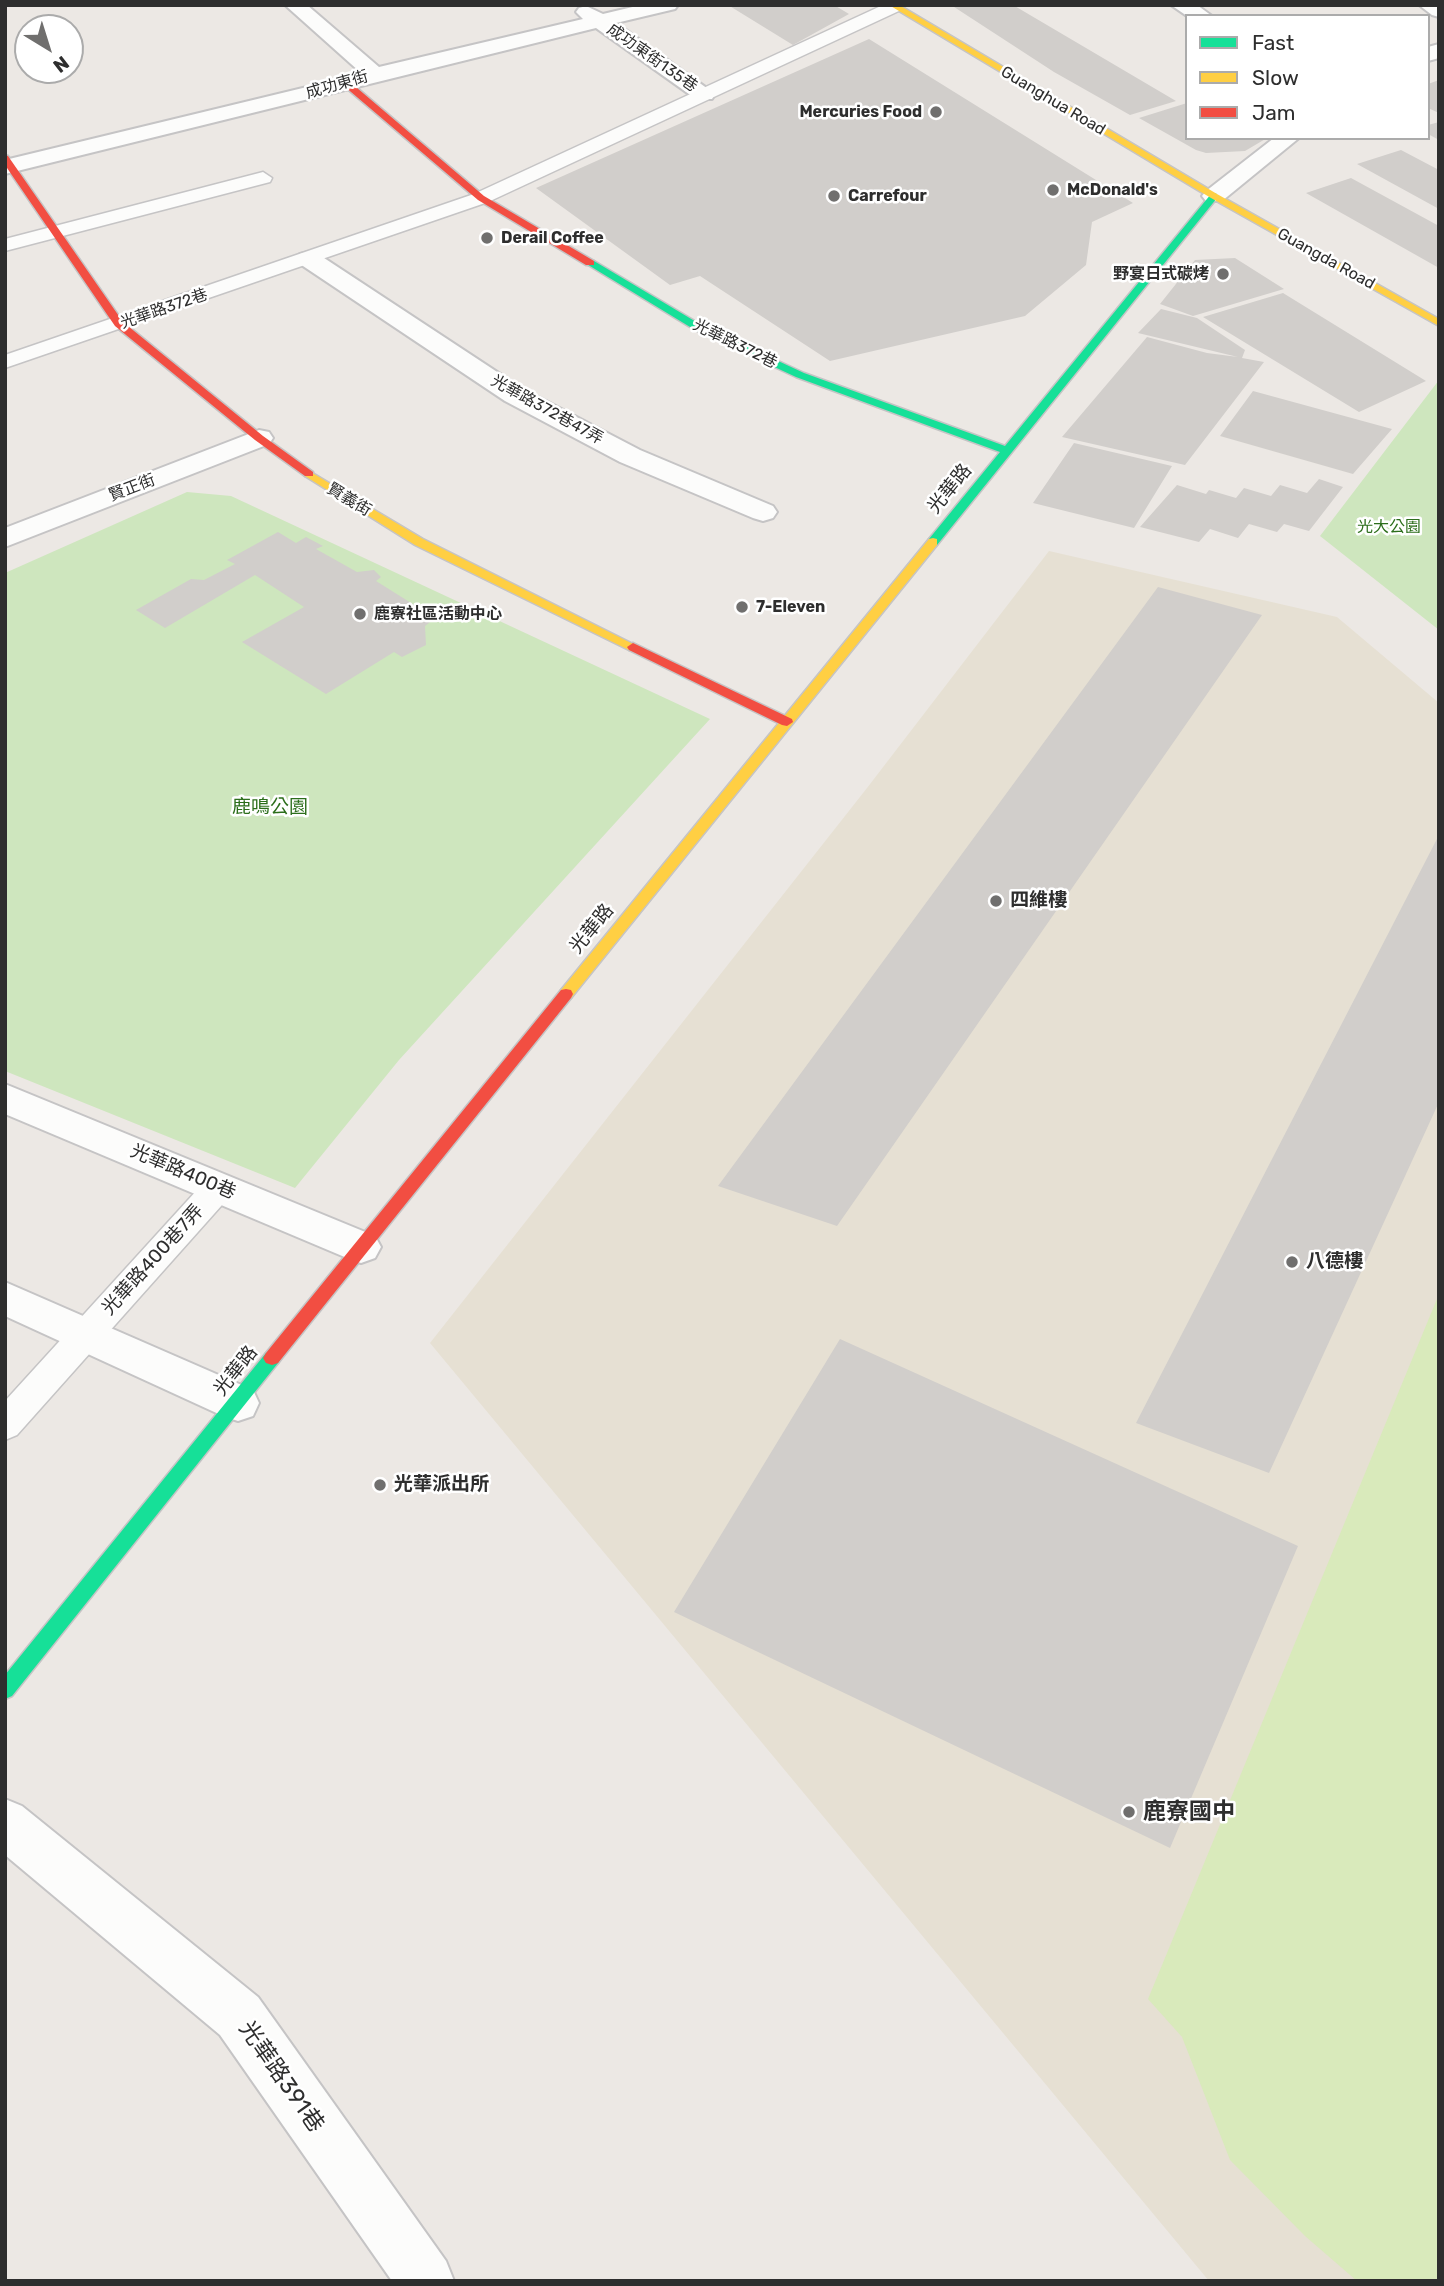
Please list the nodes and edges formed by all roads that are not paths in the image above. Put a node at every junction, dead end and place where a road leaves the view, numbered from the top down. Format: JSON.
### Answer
{"nodes":[{"id":1,"x":295,"y":5,"type":"edge"},
{"id":2,"x":575,"y":5,"type":"edge"},
{"id":3,"x":668,"y":5,"type":"edge"},
{"id":4,"x":1181,"y":5,"type":"edge"},
{"id":5,"x":1429,"y":5,"type":"edge"},
{"id":6,"x":894,"y":6,"type":"edge"},
{"id":7,"x":1439,"y":11,"type":"edge"},
{"id":8,"x":1198,"y":14,"type":"edge"},
{"id":9,"x":599,"y":22,"type":"junction"},
{"id":10,"x":375,"y":74,"type":"junction"},
{"id":11,"x":347,"y":84,"type":"junction"},
{"id":12,"x":704,"y":94,"type":"junction"},
{"id":13,"x":1285,"y":140,"type":"edge"},
{"id":14,"x":8,"y":164,"type":"edge"},
{"id":15,"x":263,"y":178,"type":"dead end"},
{"id":16,"x":1214,"y":196,"type":"junction"},
{"id":17,"x":481,"y":198,"type":"junction"},
{"id":18,"x":57,"y":231,"type":"junction"},
{"id":19,"x":5,"y":245,"type":"edge"},
{"id":20,"x":309,"y":259,"type":"junction"},
{"id":21,"x":1439,"y":323,"type":"edge"},
{"id":22,"x":119,"y":324,"type":"junction"},
{"id":23,"x":5,"y":362,"type":"edge"},
{"id":24,"x":259,"y":438,"type":"junction"},
{"id":25,"x":1007,"y":451,"type":"junction"},
{"id":26,"x":763,"y":512,"type":"dead end"},
{"id":27,"x":5,"y":538,"type":"edge"},
{"id":28,"x":787,"y":722,"type":"junction"},
{"id":29,"x":5,"y":1098,"type":"edge"},
{"id":30,"x":219,"y":1187,"type":"junction"},
{"id":31,"x":361,"y":1247,"type":"junction"},
{"id":32,"x":5,"y":1298,"type":"edge"},
{"id":33,"x":87,"y":1334,"type":"junction"},
{"id":34,"x":238,"y":1403,"type":"junction"},
{"id":35,"x":5,"y":1425,"type":"edge"},
{"id":36,"x":5,"y":1690,"type":"edge"},
{"id":37,"x":5,"y":1823,"type":"edge"},
{"id":38,"x":426,"y":2281,"type":"edge"}],
"edges":[{"from":1,"to":10,"type":"street"},
{"from":2,"to":9,"type":"street","name":"成功東街135巷"},
{"from":3,"to":9,"type":"street","name":"成功東街"},
{"from":4,"to":8,"type":"street"},
{"from":5,"to":7,"type":"street"},
{"from":6,"to":12,"type":"lane","name":"光華路372巷"},
{"from":6,"to":16,"type":"street","name":"Guanghua Road"},
{"from":9,"to":10,"type":"street","name":"成功東街"},
{"from":9,"to":12,"type":"street","name":"成功東街135巷"},
{"from":10,"to":11,"type":"street","name":"成功東街"},
{"from":11,"to":14,"type":"street","name":"成功東街"},
{"from":11,"to":17,"type":"street","name":"光華路372巷"},
{"from":12,"to":17,"type":"lane","name":"光華路372巷"},
{"from":13,"to":16,"type":"street"},
{"from":14,"to":18,"type":"street","name":"賢義街"},
{"from":15,"to":18,"type":"lane"},
{"from":16,"to":21,"type":"street","name":"Guangda Road"},
{"from":16,"to":25,"type":"street","name":"光華路"},
{"from":17,"to":20,"type":"lane","name":"光華路372巷"},
{"from":17,"to":25,"type":"street","name":"光華路372巷"},
{"from":18,"to":19,"type":"lane"},
{"from":18,"to":22,"type":"street","name":"賢義街"},
{"from":20,"to":22,"type":"lane","name":"光華路372巷"},
{"from":20,"to":26,"type":"street","name":"光華路372巷47弄"},
{"from":22,"to":23,"type":"lane","name":"光華路372巷"},
{"from":22,"to":24,"type":"street","name":"賢義街"},
{"from":24,"to":27,"type":"street","name":"賢正街"},
{"from":24,"to":28,"type":"street","name":"賢義街"},
{"from":25,"to":28,"type":"street","name":"光華路"},
{"from":28,"to":31,"type":"street","name":"光華路"},
{"from":29,"to":30,"type":"street","name":"光華路400巷"},
{"from":30,"to":31,"type":"street","name":"光華路400巷"},
{"from":30,"to":33,"type":"lane","name":"光華路400巷7弄"},
{"from":31,"to":34,"type":"street","name":"光華路"},
{"from":32,"to":33,"type":"street","name":"光華路400巷7弄"},
{"from":33,"to":34,"type":"street","name":"光華路400巷7弄"},
{"from":33,"to":35,"type":"lane","name":"光華路400巷7弄"},
{"from":34,"to":36,"type":"street","name":"光華路"},
{"from":37,"to":38,"type":"street","name":"光華路391巷"}]}
